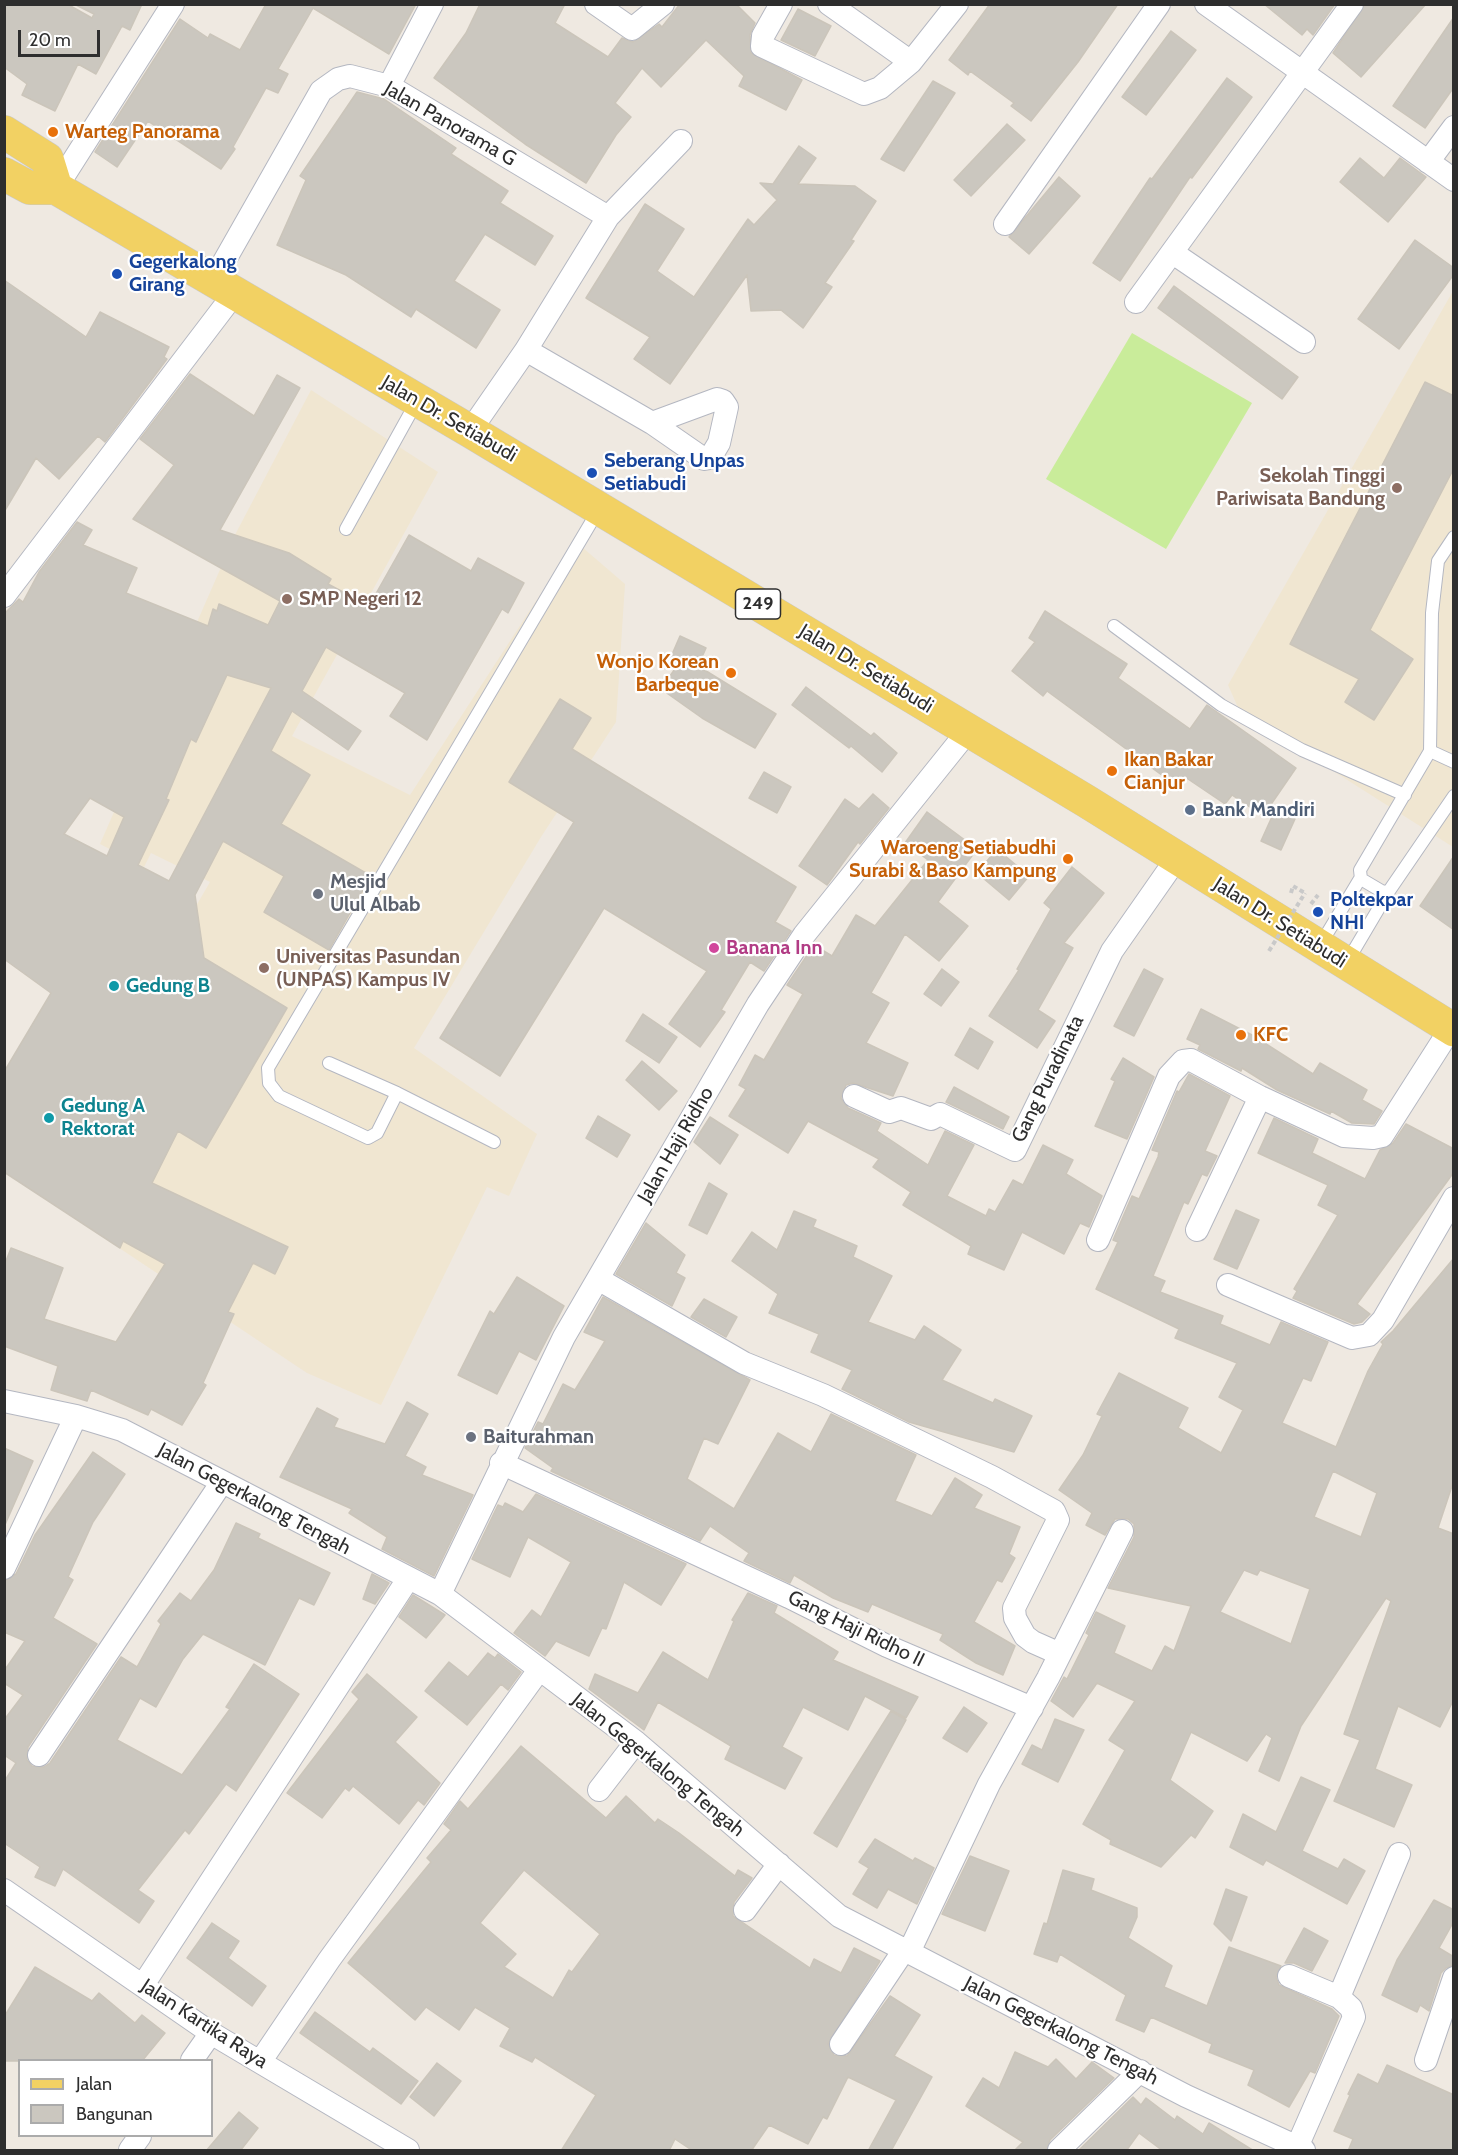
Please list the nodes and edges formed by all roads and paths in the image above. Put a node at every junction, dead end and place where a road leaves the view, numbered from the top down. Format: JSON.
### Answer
{"nodes":[{"id":1,"x":173,"y":4,"type":"edge"},
{"id":2,"x":432,"y":4,"type":"edge"},
{"id":3,"x":596,"y":4,"type":"edge"},
{"id":4,"x":663,"y":4,"type":"edge"},
{"id":5,"x":781,"y":4,"type":"edge"},
{"id":6,"x":829,"y":4,"type":"edge"},
{"id":7,"x":957,"y":4,"type":"edge"},
{"id":8,"x":1159,"y":4,"type":"edge"},
{"id":9,"x":1206,"y":4,"type":"edge"},
{"id":10,"x":1352,"y":4,"type":"edge"},
{"id":11,"x":911,"y":62,"type":"junction"},
{"id":12,"x":1301,"y":73,"type":"junction"},
{"id":13,"x":389,"y":86,"type":"junction"},
{"id":14,"x":1454,"y":127,"type":"edge"},
{"id":15,"x":4,"y":132,"type":"edge"},
{"id":16,"x":681,"y":141,"type":"dead end"},
{"id":17,"x":1428,"y":162,"type":"junction"},
{"id":18,"x":4,"y":174,"type":"edge"},
{"id":19,"x":1454,"y":180,"type":"edge"},
{"id":20,"x":56,"y":188,"type":"junction"},
{"id":21,"x":609,"y":217,"type":"junction"},
{"id":22,"x":1005,"y":224,"type":"dead end"},
{"id":23,"x":1173,"y":253,"type":"junction"},
{"id":24,"x":223,"y":287,"type":"junction"},
{"id":25,"x":1136,"y":302,"type":"dead end"},
{"id":26,"x":1304,"y":342,"type":"dead end"},
{"id":27,"x":526,"y":350,"type":"junction"},
{"id":28,"x":418,"y":400,"type":"junction"},
{"id":29,"x":652,"y":423,"type":"dead end"},
{"id":30,"x":470,"y":431,"type":"junction"},
{"id":31,"x":599,"y":508,"type":"junction"},
{"id":32,"x":346,"y":529,"type":"dead end"},
{"id":33,"x":1454,"y":537,"type":"edge"},
{"id":34,"x":4,"y":596,"type":"edge"},
{"id":35,"x":1114,"y":626,"type":"dead end"},
{"id":36,"x":968,"y":731,"type":"junction"},
{"id":37,"x":1430,"y":752,"type":"junction"},
{"id":38,"x":1454,"y":762,"type":"edge"},
{"id":39,"x":1405,"y":795,"type":"junction"},
{"id":40,"x":1454,"y":796,"type":"edge"},
{"id":41,"x":1177,"y":858,"type":"junction"},
{"id":42,"x":1360,"y":877,"type":"junction"},
{"id":43,"x":1389,"y":891,"type":"junction"},
{"id":44,"x":1305,"y":893,"type":"dead end"},
{"id":45,"x":1318,"y":895,"type":"dead end"},
{"id":46,"x":1312,"y":905,"type":"dead end"},
{"id":47,"x":1269,"y":951,"type":"dead end"},
{"id":48,"x":1332,"y":956,"type":"junction"},
{"id":49,"x":1452,"y":1029,"type":"edge"},
{"id":50,"x":329,"y":1063,"type":"dead end"},
{"id":51,"x":397,"y":1093,"type":"junction"},
{"id":52,"x":854,"y":1096,"type":"dead end"},
{"id":53,"x":1260,"y":1097,"type":"junction"},
{"id":54,"x":494,"y":1142,"type":"dead end"},
{"id":55,"x":1454,"y":1197,"type":"edge"},
{"id":56,"x":1197,"y":1230,"type":"dead end"},
{"id":57,"x":1098,"y":1240,"type":"dead end"},
{"id":58,"x":598,"y":1279,"type":"junction"},
{"id":59,"x":1228,"y":1285,"type":"dead end"},
{"id":60,"x":4,"y":1401,"type":"edge"},
{"id":61,"x":76,"y":1416,"type":"junction"},
{"id":62,"x":501,"y":1463,"type":"junction"},
{"id":63,"x":222,"y":1482,"type":"junction"},
{"id":64,"x":1122,"y":1531,"type":"dead end"},
{"id":65,"x":4,"y":1568,"type":"edge"},
{"id":66,"x":408,"y":1579,"type":"junction"},
{"id":67,"x":440,"y":1594,"type":"junction"},
{"id":68,"x":1060,"y":1654,"type":"junction"},
{"id":69,"x":538,"y":1670,"type":"junction"},
{"id":70,"x":1032,"y":1708,"type":"junction"},
{"id":71,"x":636,"y":1742,"type":"junction"},
{"id":72,"x":39,"y":1755,"type":"dead end"},
{"id":73,"x":599,"y":1790,"type":"dead end"},
{"id":74,"x":1399,"y":1854,"type":"dead end"},
{"id":75,"x":779,"y":1864,"type":"junction"},
{"id":76,"x":5,"y":1892,"type":"edge"},
{"id":77,"x":745,"y":1910,"type":"dead end"},
{"id":78,"x":907,"y":1951,"type":"junction"},
{"id":79,"x":1289,"y":1976,"type":"dead end"},
{"id":80,"x":1454,"y":1978,"type":"edge"},
{"id":81,"x":143,"y":1985,"type":"junction"},
{"id":82,"x":1339,"y":1996,"type":"junction"},
{"id":83,"x":211,"y":2033,"type":"junction"},
{"id":84,"x":841,"y":2044,"type":"dead end"},
{"id":85,"x":193,"y":2059,"type":"edge"},
{"id":86,"x":1426,"y":2060,"type":"dead end"},
{"id":87,"x":260,"y":2062,"type":"junction"},
{"id":88,"x":1140,"y":2071,"type":"junction"},
{"id":89,"x":139,"y":2137,"type":"edge"},
{"id":90,"x":1300,"y":2149,"type":"edge"},
{"id":91,"x":130,"y":2151,"type":"edge"},
{"id":92,"x":408,"y":2151,"type":"edge"},
{"id":93,"x":1059,"y":2151,"type":"edge"}],
"edges":[{"from":1,"to":20,"type":"street"},
{"from":2,"to":13,"type":"street"},
{"from":3,"to":4,"type":"street"},
{"from":5,"to":11,"type":"street"},
{"from":6,"to":11,"type":"street"},
{"from":7,"to":11,"type":"street"},
{"from":8,"to":22,"type":"street"},
{"from":9,"to":12,"type":"street"},
{"from":10,"to":12,"type":"street"},
{"from":12,"to":17,"type":"street"},
{"from":12,"to":23,"type":"street"},
{"from":13,"to":21,"type":"street","name":"Jalan Panorama G"},
{"from":13,"to":24,"type":"street","name":"Jalan Panorama G"},
{"from":14,"to":17,"type":"street"},
{"from":15,"to":20,"type":"main road"},
{"from":16,"to":21,"type":"street"},
{"from":17,"to":19,"type":"street"},
{"from":18,"to":20,"type":"main road","name":"Jalan Dr. Setiabudi","number":"249"},
{"from":20,"to":24,"type":"main road","name":"Jalan Dr. Setiabudi","number":"249"},
{"from":21,"to":27,"type":"street"},
{"from":23,"to":25,"type":"street"},
{"from":23,"to":26,"type":"street"},
{"from":24,"to":28,"type":"main road","name":"Jalan Dr. Setiabudi","number":"249"},
{"from":24,"to":34,"type":"street","name":"Jalan Panorama G"},
{"from":27,"to":29,"type":"street"},
{"from":27,"to":30,"type":"street"},
{"from":28,"to":30,"type":"main road","name":"Jalan Dr. Setiabudi","number":"249"},
{"from":28,"to":32,"type":"lane"},
{"from":30,"to":31,"type":"main road","name":"Jalan Dr. Setiabudi","number":"249"},
{"from":31,"to":36,"type":"main road","name":"Jalan Dr. Setiabudi","number":"249"},
{"from":31,"to":51,"type":"lane"},
{"from":33,"to":37,"type":"lane"},
{"from":35,"to":39,"type":"lane"},
{"from":36,"to":41,"type":"main road","name":"Jalan Dr. Setiabudi","number":"249"},
{"from":36,"to":58,"type":"street","name":"Jalan Haji Ridho"},
{"from":37,"to":38,"type":"lane"},
{"from":37,"to":39,"type":"lane"},
{"from":39,"to":42,"type":"lane"},
{"from":40,"to":43,"type":"lane"},
{"from":41,"to":48,"type":"main road","name":"Jalan Dr. Setiabudi","number":"249"},
{"from":41,"to":52,"type":"street","name":"Gang Puradinata"},
{"from":42,"to":43,"type":"lane"},
{"from":42,"to":48,"type":"lane"},
{"from":43,"to":48,"type":"lane"},
{"from":44,"to":47,"type":"path","bridge":true},
{"from":45,"to":46,"type":"path"},
{"from":48,"to":49,"type":"main road","name":"Jalan Dr. Setiabudi","number":"249"},
{"from":49,"to":53,"type":"street"},
{"from":50,"to":51,"type":"lane"},
{"from":51,"to":54,"type":"lane"},
{"from":53,"to":56,"type":"street"},
{"from":53,"to":57,"type":"street"},
{"from":55,"to":59,"type":"street"},
{"from":58,"to":62,"type":"street","name":"Jalan Haji Ridho"},
{"from":58,"to":68,"type":"street"},
{"from":60,"to":61,"type":"street","name":"Jalan Gegerkalong Tengah"},
{"from":61,"to":63,"type":"street","name":"Jalan Gegerkalong Tengah"},
{"from":61,"to":65,"type":"street"},
{"from":62,"to":67,"type":"street","name":"Jalan Haji Ridho"},
{"from":62,"to":70,"type":"street","name":"Gang Haji Ridho II"},
{"from":63,"to":66,"type":"street","name":"Jalan Gegerkalong Tengah"},
{"from":63,"to":72,"type":"street"},
{"from":64,"to":68,"type":"street"},
{"from":66,"to":67,"type":"street","name":"Jalan Gegerkalong Tengah"},
{"from":66,"to":81,"type":"street"},
{"from":67,"to":69,"type":"street","name":"Jalan Gegerkalong Tengah"},
{"from":68,"to":70,"type":"street"},
{"from":69,"to":71,"type":"street","name":"Jalan Gegerkalong Tengah"},
{"from":69,"to":87,"type":"street"},
{"from":70,"to":78,"type":"street"},
{"from":71,"to":73,"type":"street"},
{"from":71,"to":75,"type":"street","name":"Jalan Gegerkalong Tengah"},
{"from":74,"to":82,"type":"street"},
{"from":75,"to":77,"type":"street"},
{"from":75,"to":78,"type":"street","name":"Jalan Gegerkalong Tengah"},
{"from":76,"to":81,"type":"street","name":"Jalan Kartika Raya"},
{"from":78,"to":84,"type":"street"},
{"from":78,"to":88,"type":"street","name":"Jalan Gegerkalong Tengah"},
{"from":79,"to":82,"type":"street"},
{"from":80,"to":86,"type":"street"},
{"from":81,"to":83,"type":"street","name":"Jalan Kartika Raya"},
{"from":82,"to":90,"type":"street"},
{"from":83,"to":85,"type":"street"},
{"from":83,"to":87,"type":"street","name":"Jalan Kartika Raya"},
{"from":87,"to":92,"type":"street","name":"Jalan Kartika Raya"},
{"from":88,"to":90,"type":"street","name":"Jalan Gegerkalong Tengah"},
{"from":88,"to":93,"type":"street"},
{"from":89,"to":91,"type":"street"}]}
